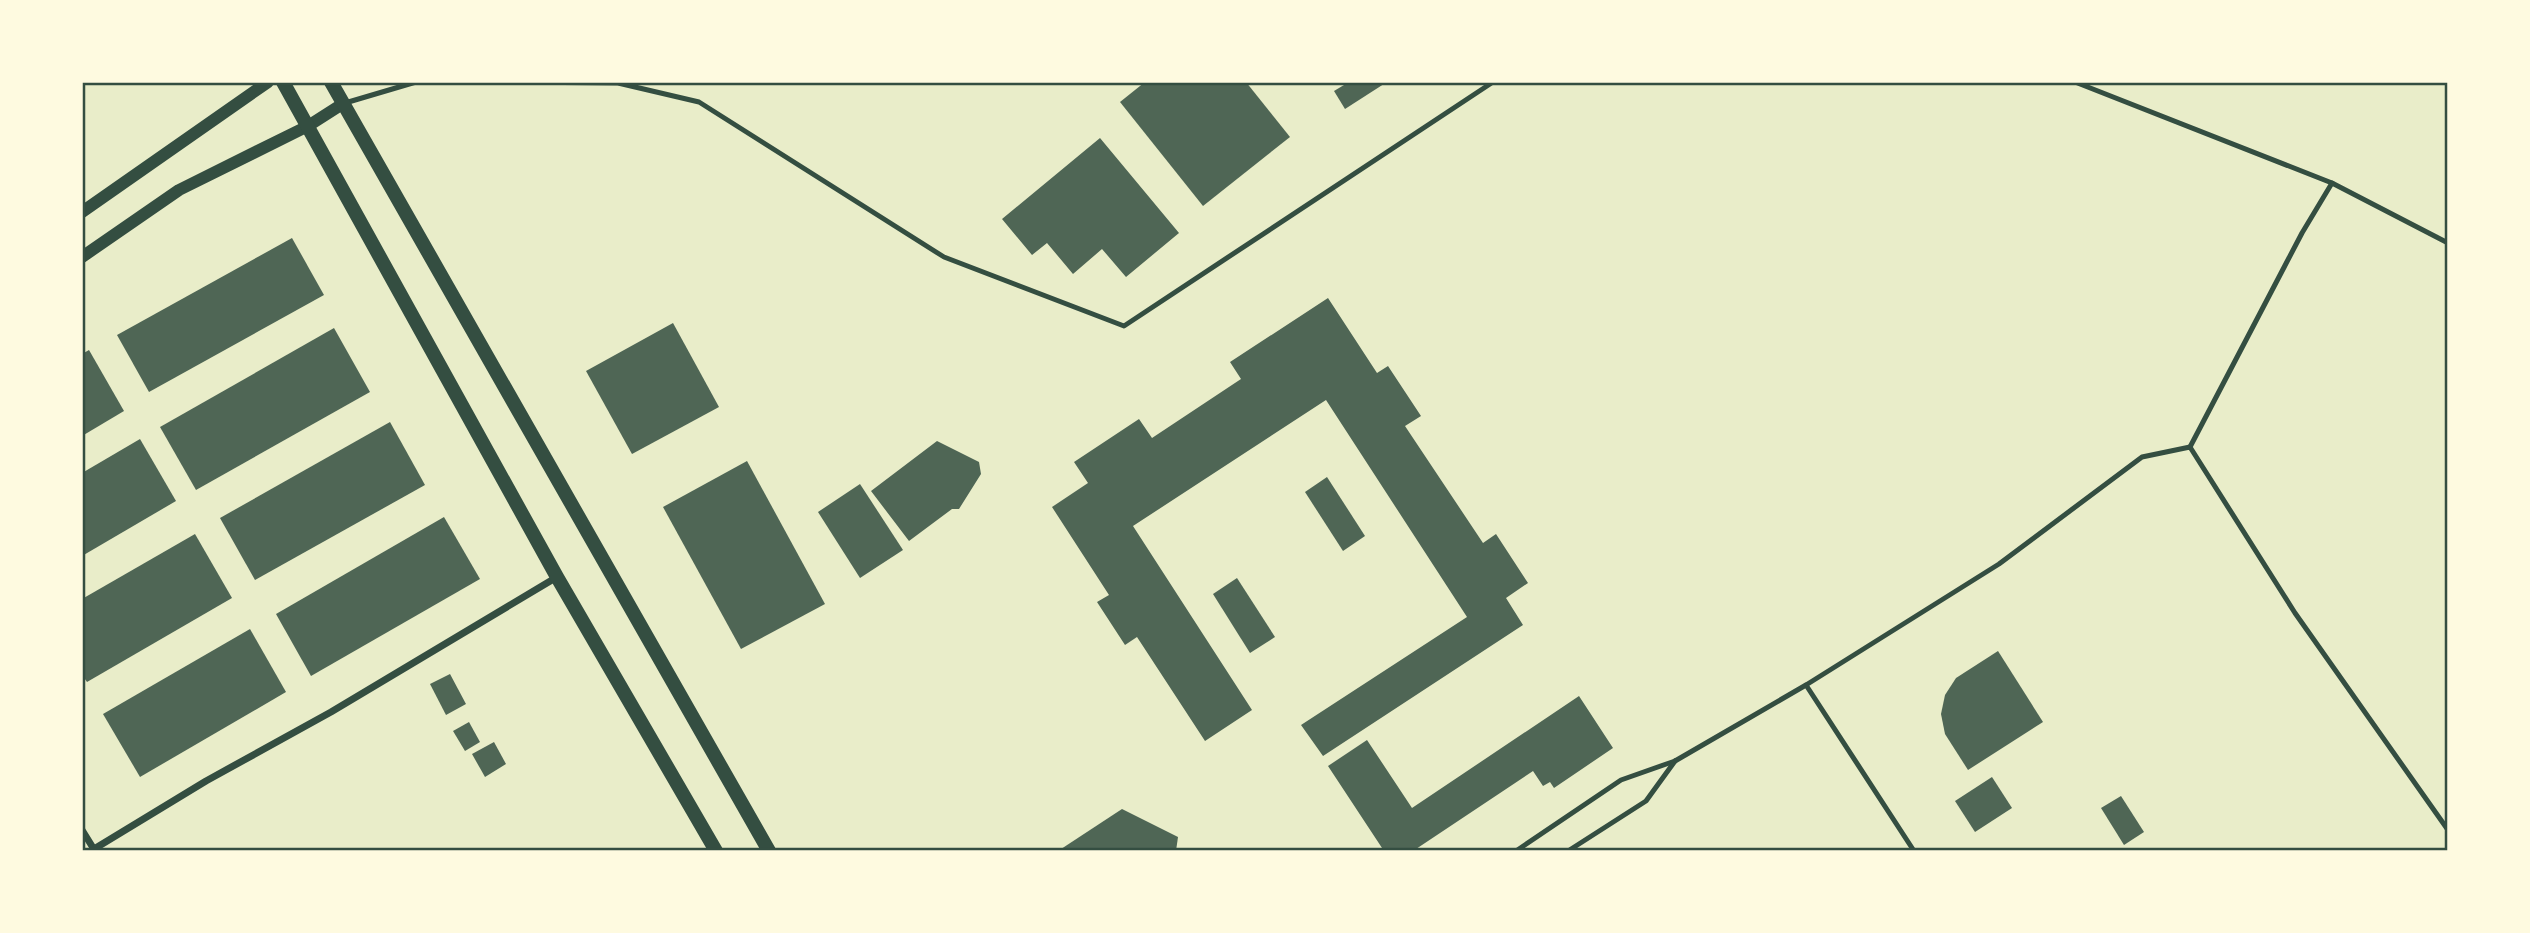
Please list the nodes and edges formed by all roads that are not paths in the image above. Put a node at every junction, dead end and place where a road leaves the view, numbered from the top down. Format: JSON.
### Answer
{"nodes":[{"id":1,"x":268,"y":82,"type":"edge"},
{"id":2,"x":283,"y":82,"type":"edge"},
{"id":3,"x":331,"y":82,"type":"edge"},
{"id":4,"x":416,"y":82,"type":"edge"},
{"id":5,"x":506,"y":82,"type":"edge"},
{"id":6,"x":1493,"y":82,"type":"edge"},
{"id":7,"x":2075,"y":82,"type":"edge"},
{"id":8,"x":618,"y":83,"type":"edge"},
{"id":9,"x":1482,"y":85,"type":"edge"},
{"id":10,"x":344,"y":103,"type":"junction"},
{"id":11,"x":309,"y":126,"type":"junction"},
{"id":12,"x":2332,"y":183,"type":"junction"},
{"id":13,"x":82,"y":212,"type":"edge"},
{"id":14,"x":2448,"y":243,"type":"edge"},
{"id":15,"x":82,"y":257,"type":"edge"},
{"id":16,"x":2190,"y":447,"type":"junction"},
{"id":17,"x":557,"y":577,"type":"junction"},
{"id":18,"x":1806,"y":685,"type":"junction"},
{"id":19,"x":1675,"y":761,"type":"junction"},
{"id":20,"x":82,"y":830,"type":"edge"},
{"id":21,"x":2448,"y":830,"type":"edge"},
{"id":22,"x":95,"y":850,"type":"edge"},
{"id":23,"x":716,"y":851,"type":"edge"},
{"id":24,"x":769,"y":851,"type":"edge"},
{"id":25,"x":1516,"y":851,"type":"edge"},
{"id":26,"x":1568,"y":851,"type":"edge"},
{"id":27,"x":1914,"y":851,"type":"edge"}],
"edges":[{"from":1,"to":13,"type":"street"},
{"from":2,"to":11,"type":"main road"},
{"from":3,"to":10,"type":"main road"},
{"from":4,"to":10,"type":"lane"},
{"from":5,"to":8,"type":"lane"},
{"from":6,"to":9,"type":"lane"},
{"from":7,"to":12,"type":"lane"},
{"from":8,"to":9,"type":"lane"},
{"from":10,"to":11,"type":"street"},
{"from":10,"to":24,"type":"main road"},
{"from":11,"to":15,"type":"street"},
{"from":11,"to":17,"type":"main road"},
{"from":12,"to":14,"type":"lane"},
{"from":12,"to":16,"type":"lane"},
{"from":16,"to":18,"type":"lane"},
{"from":16,"to":21,"type":"lane"},
{"from":17,"to":22,"type":"street"},
{"from":17,"to":23,"type":"main road"},
{"from":18,"to":19,"type":"lane"},
{"from":18,"to":27,"type":"lane"},
{"from":19,"to":25,"type":"lane"},
{"from":19,"to":26,"type":"lane"},
{"from":20,"to":22,"type":"street"}]}
